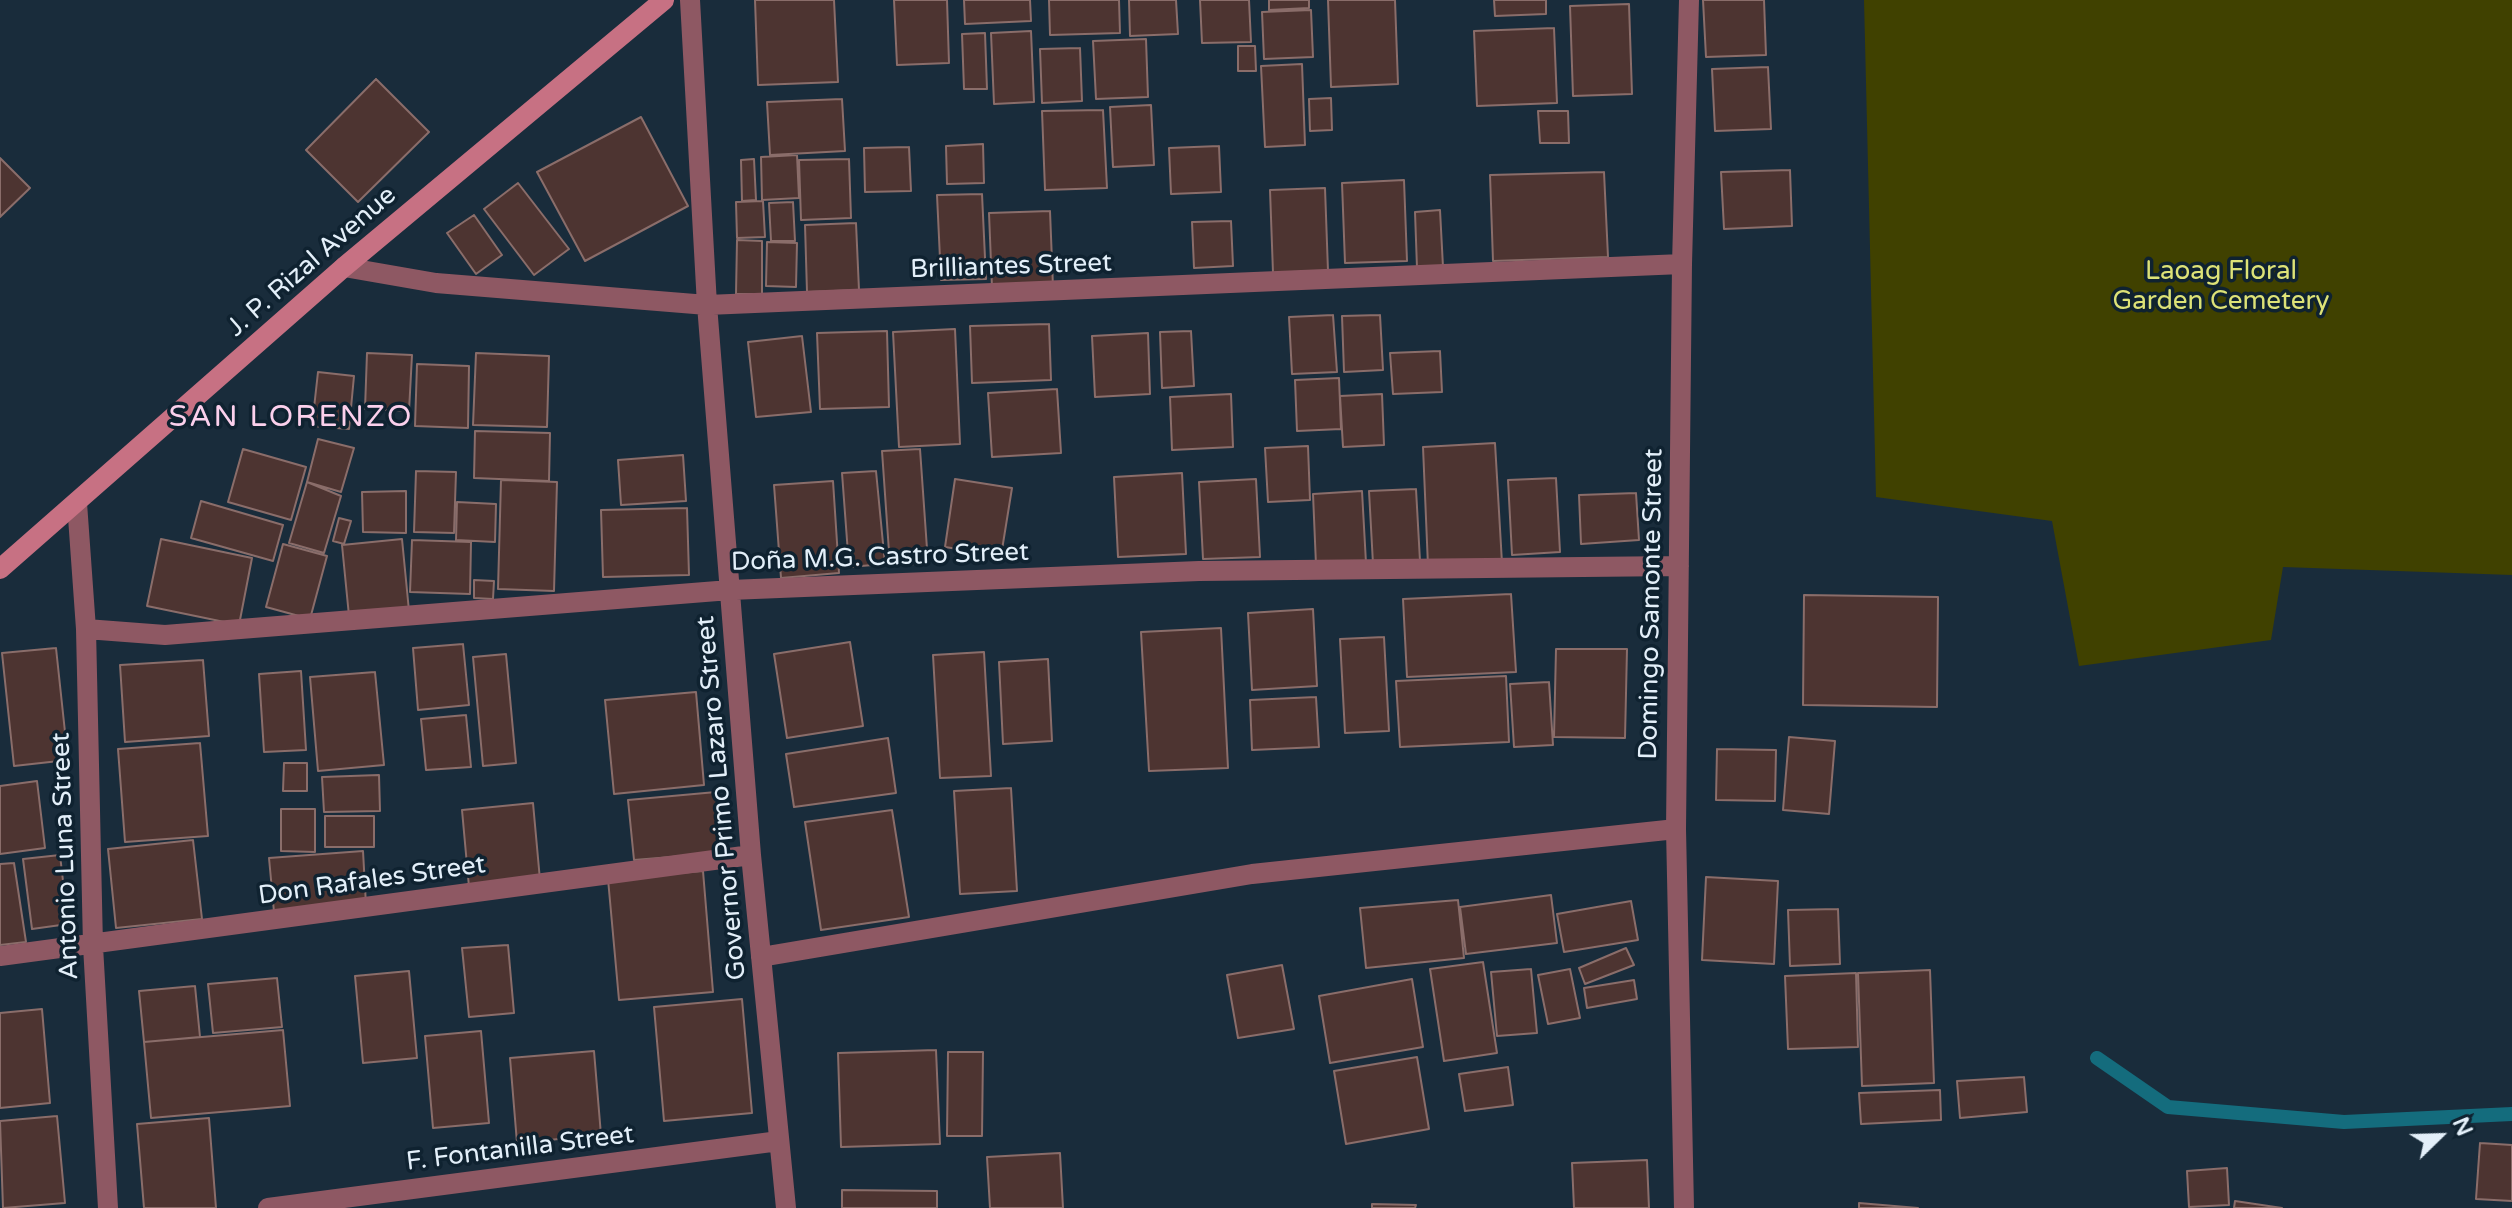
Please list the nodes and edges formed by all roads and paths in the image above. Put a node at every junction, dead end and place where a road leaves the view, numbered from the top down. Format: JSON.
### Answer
{"nodes":[{"id":1,"x":664,"y":0,"type":"edge"},
{"id":2,"x":690,"y":0,"type":"edge"},
{"id":3,"x":1689,"y":0,"type":"edge"},
{"id":4,"x":1682,"y":264,"type":"junction"},
{"id":5,"x":344,"y":267,"type":"junction"},
{"id":6,"x":707,"y":305,"type":"junction"},
{"id":7,"x":77,"y":503,"type":"junction"},
{"id":8,"x":1679,"y":566,"type":"junction"},
{"id":9,"x":0,"y":569,"type":"edge"},
{"id":10,"x":730,"y":590,"type":"junction"},
{"id":11,"x":86,"y":629,"type":"junction"},
{"id":12,"x":1676,"y":829,"type":"junction"},
{"id":13,"x":751,"y":855,"type":"junction"},
{"id":14,"x":93,"y":946,"type":"junction"},
{"id":15,"x":0,"y":956,"type":"edge"},
{"id":16,"x":761,"y":957,"type":"junction"},
{"id":17,"x":779,"y":1141,"type":"junction"},
{"id":18,"x":108,"y":1208,"type":"edge"},
{"id":19,"x":268,"y":1208,"type":"edge"},
{"id":20,"x":786,"y":1208,"type":"edge"},
{"id":21,"x":1684,"y":1208,"type":"edge"}],
"edges":[{"from":1,"to":5,"type":"main road","name":"J. P. Rizal Avenue"},
{"from":2,"to":6,"type":"street","name":"Governor Primo Lazaro Street"},
{"from":3,"to":4,"type":"street","name":"Domingo Samonte Street"},
{"from":4,"to":6,"type":"street","name":"Brilliantes Street"},
{"from":4,"to":8,"type":"street","name":"Domingo Samonte Street"},
{"from":5,"to":6,"type":"street","name":"Brilliantes Street"},
{"from":5,"to":7,"type":"main road","name":"J. P. Rizal Avenue"},
{"from":6,"to":10,"type":"street","name":"Governor Primo Lazaro Street"},
{"from":7,"to":9,"type":"main road","name":"J. P. Rizal Avenue"},
{"from":7,"to":11,"type":"street","name":"Antonio Luna Street"},
{"from":8,"to":10,"type":"street","name":"Doña M.G. Castro Street"},
{"from":8,"to":12,"type":"street","name":"Domingo Samonte Street"},
{"from":10,"to":11,"type":"street","name":"Doña M.G. Castro Street"},
{"from":10,"to":13,"type":"street","name":"Governor Primo Lazaro Street"},
{"from":11,"to":14,"type":"street","name":"Antonio Luna Street"},
{"from":12,"to":16,"type":"street"},
{"from":12,"to":21,"type":"street","name":"Domingo Samonte Street"},
{"from":13,"to":14,"type":"street","name":"Don Rafales Street"},
{"from":13,"to":16,"type":"street","name":"Governor Primo Lazaro Street"},
{"from":14,"to":15,"type":"street","name":"Don Rafales Street"},
{"from":14,"to":18,"type":"street","name":"Antonio Luna Street"},
{"from":16,"to":17,"type":"street","name":"Governor Primo Lazaro Street"},
{"from":17,"to":19,"type":"street","name":"F. Fontanilla Street"},
{"from":17,"to":20,"type":"street","name":"Governor Primo Lazaro Street"}]}
